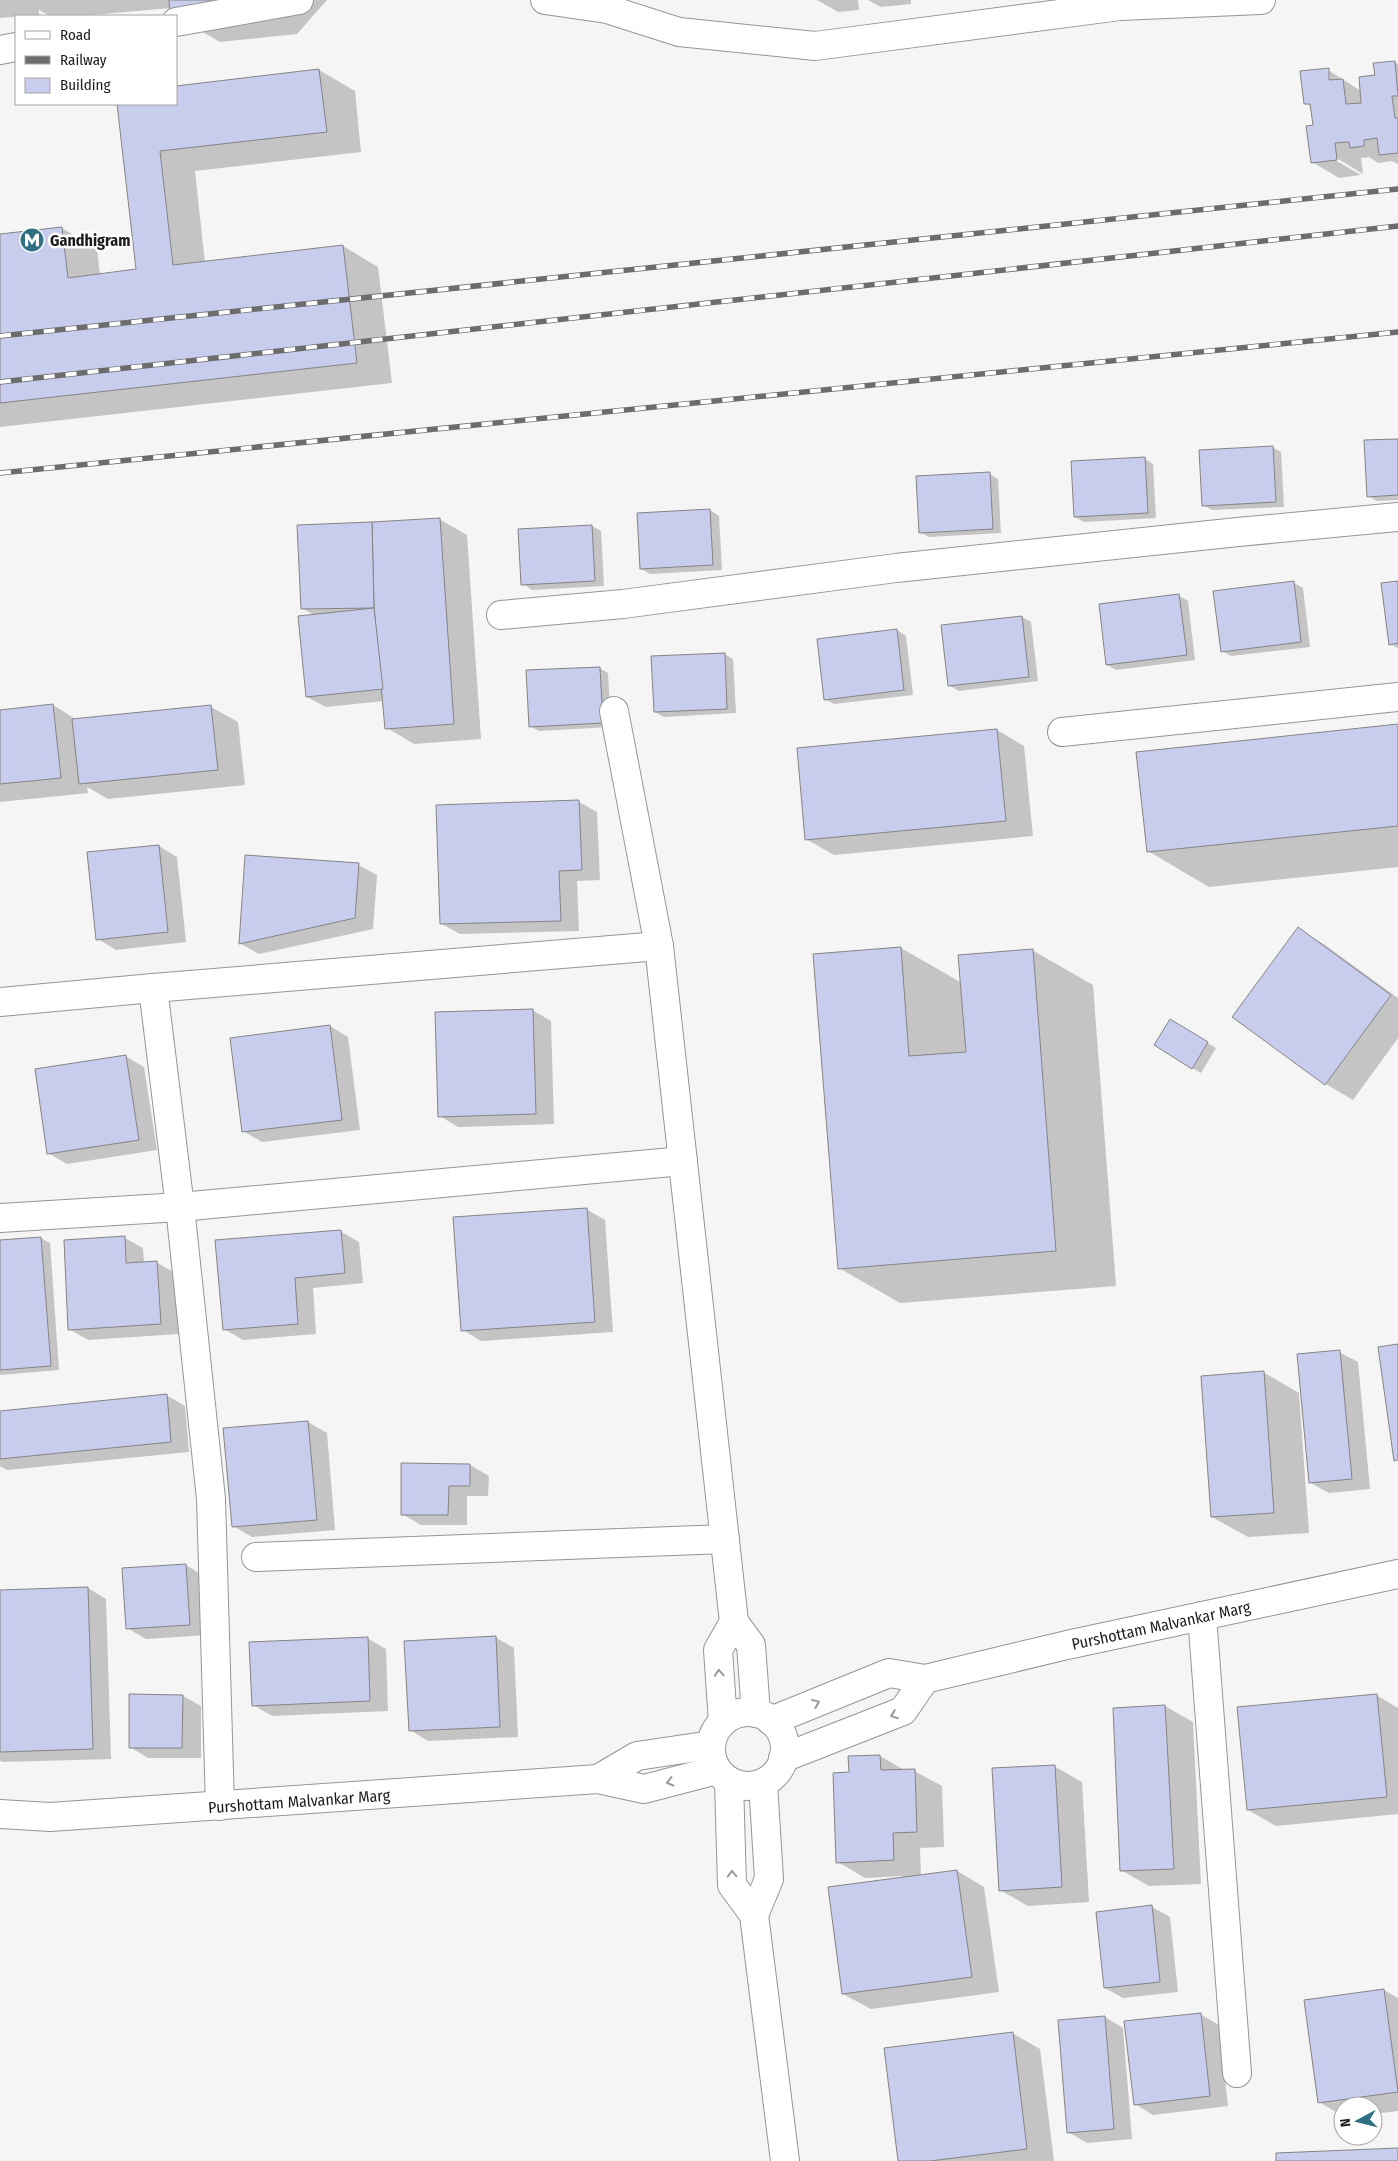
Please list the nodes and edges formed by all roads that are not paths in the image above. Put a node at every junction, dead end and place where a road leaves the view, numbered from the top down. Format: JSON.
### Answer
{"nodes":[{"id":1,"x":299,"y":0,"type":"edge"},
{"id":2,"x":545,"y":0,"type":"edge"},
{"id":3,"x":1260,"y":0,"type":"edge"},
{"id":4,"x":1119,"y":3,"type":"edge"},
{"id":5,"x":178,"y":22,"type":"edge"},
{"id":6,"x":15,"y":47,"type":"edge"},
{"id":7,"x":0,"y":50,"type":"edge"},
{"id":8,"x":1398,"y":517,"type":"edge"},
{"id":9,"x":501,"y":615,"type":"dead end"},
{"id":10,"x":1398,"y":697,"type":"edge"},
{"id":11,"x":614,"y":711,"type":"dead end"},
{"id":12,"x":1062,"y":732,"type":"dead end"},
{"id":13,"x":659,"y":946,"type":"junction"},
{"id":14,"x":153,"y":988,"type":"junction"},
{"id":15,"x":0,"y":1002,"type":"edge"},
{"id":16,"x":683,"y":1161,"type":"junction"},
{"id":17,"x":180,"y":1207,"type":"junction"},
{"id":18,"x":0,"y":1218,"type":"edge"},
{"id":19,"x":725,"y":1539,"type":"junction"},
{"id":20,"x":256,"y":1557,"type":"dead end"},
{"id":21,"x":1398,"y":1574,"type":"edge"},
{"id":22,"x":1202,"y":1616,"type":"junction"},
{"id":23,"x":734,"y":1622,"type":"junction"},
{"id":24,"x":925,"y":1679,"type":"junction"},
{"id":25,"x":764,"y":1717,"type":"junction"},
{"id":26,"x":720,"y":1754,"type":"junction"},
{"id":27,"x":784,"y":1758,"type":"junction"},
{"id":28,"x":763,"y":1783,"type":"junction"},
{"id":29,"x":220,"y":1806,"type":"junction"},
{"id":30,"x":0,"y":1814,"type":"edge"},
{"id":31,"x":754,"y":1915,"type":"junction"},
{"id":32,"x":1238,"y":2073,"type":"dead end"},
{"id":33,"x":785,"y":2161,"type":"edge"}],
"edges":[{"from":1,"to":5,"type":"street"},
{"from":2,"to":4,"type":"street"},
{"from":3,"to":4,"type":"street"},
{"from":6,"to":7,"type":"street"},
{"from":8,"to":9,"type":"street"},
{"from":10,"to":12,"type":"street"},
{"from":11,"to":13,"type":"street"},
{"from":13,"to":14,"type":"street"},
{"from":13,"to":16,"type":"street"},
{"from":14,"to":15,"type":"street"},
{"from":14,"to":17,"type":"street"},
{"from":16,"to":17,"type":"street"},
{"from":16,"to":19,"type":"street"},
{"from":17,"to":18,"type":"street"},
{"from":17,"to":29,"type":"street"},
{"from":19,"to":20,"type":"street"},
{"from":19,"to":23,"type":"street"},
{"from":21,"to":22,"type":"street","name":"Purshottam Malvankar Marg"},
{"from":22,"to":24,"type":"street","name":"Purshottam Malvankar Marg"},
{"from":22,"to":32,"type":"street"},
{"from":23,"to":25,"type":"street"},
{"from":26,"to":23,"type":"street","one_way":true},
{"from":25,"to":24,"type":"street","one_way":true},
{"from":24,"to":27,"type":"street","one_way":true},
{"from":25,"to":26,"type":"street"},
{"from":25,"to":27,"type":"street"},
{"from":26,"to":28,"type":"street"},
{"from":26,"to":29,"type":"street","name":"Purshottam Malvankar Marg"},
{"from":31,"to":26,"type":"street","one_way":true},
{"from":27,"to":28,"type":"street"},
{"from":28,"to":31,"type":"street"},
{"from":29,"to":30,"type":"street","name":"Purshottam Malvankar Marg"},
{"from":31,"to":33,"type":"street"}]}
